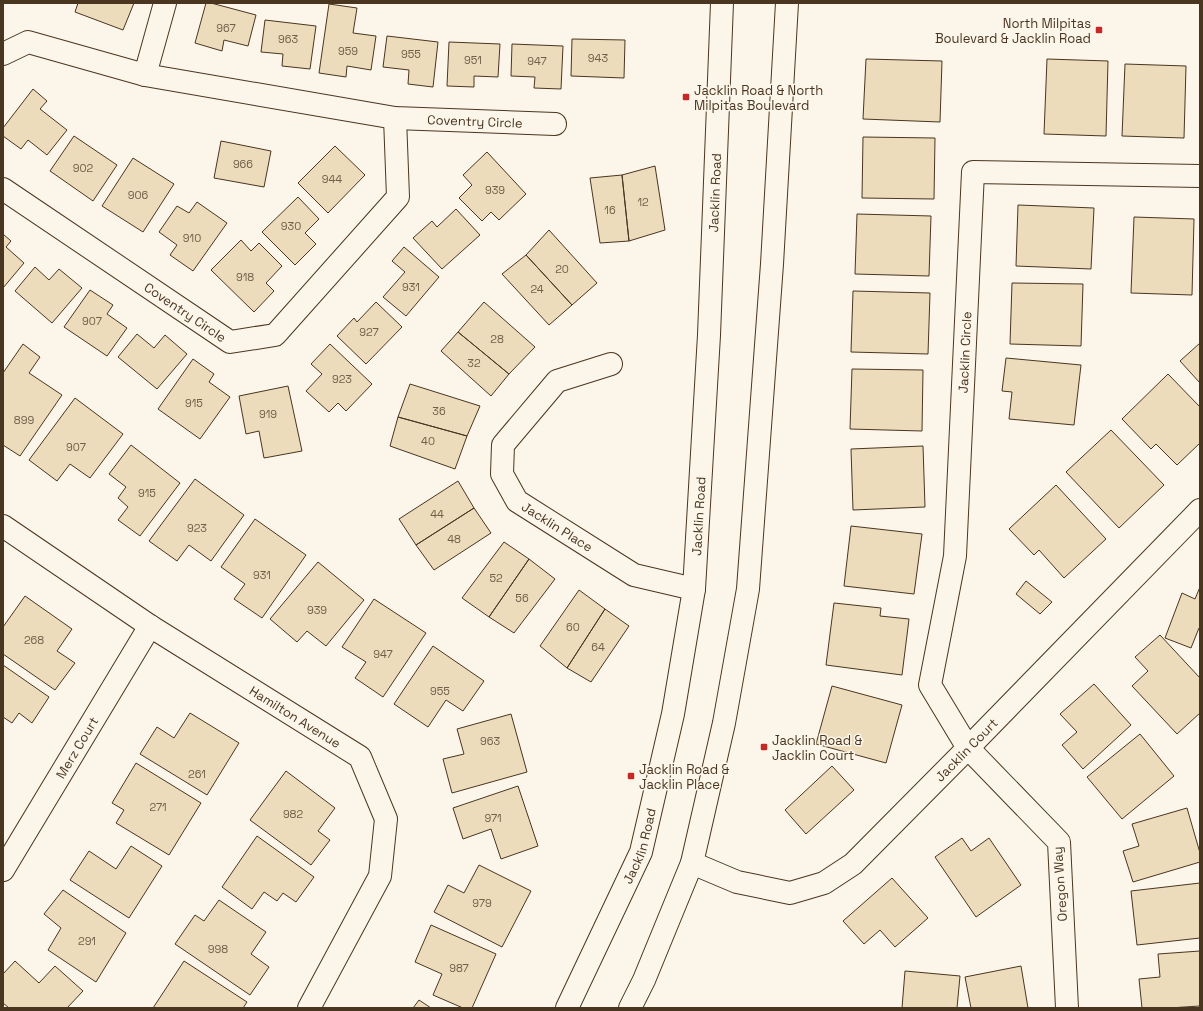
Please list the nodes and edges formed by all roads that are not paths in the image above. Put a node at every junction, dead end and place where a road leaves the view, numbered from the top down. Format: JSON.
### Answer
{"nodes":[{"id":1,"x":165,"y":3,"type":"edge"},
{"id":2,"x":722,"y":3,"type":"edge"},
{"id":3,"x":787,"y":3,"type":"edge"},
{"id":4,"x":3,"y":54,"type":"edge"},
{"id":5,"x":145,"y":75,"type":"junction"},
{"id":6,"x":395,"y":118,"type":"junction"},
{"id":7,"x":555,"y":124,"type":"dead end"},
{"id":8,"x":1200,"y":176,"type":"edge"},
{"id":9,"x":3,"y":189,"type":"edge"},
{"id":10,"x":610,"y":364,"type":"dead end"},
{"id":11,"x":1200,"y":510,"type":"edge"},
{"id":12,"x":3,"y":526,"type":"edge"},
{"id":13,"x":694,"y":590,"type":"junction"},
{"id":14,"x":150,"y":626,"type":"junction"},
{"id":15,"x":968,"y":748,"type":"junction"},
{"id":16,"x":692,"y":863,"type":"junction"},
{"id":17,"x":3,"y":870,"type":"edge"},
{"id":18,"x":309,"y":1008,"type":"edge"},
{"id":19,"x":567,"y":1008,"type":"edge"},
{"id":20,"x":630,"y":1008,"type":"edge"},
{"id":21,"x":1067,"y":1008,"type":"edge"}],
"edges":[{"from":1,"to":5,"type":"street"},
{"from":2,"to":13,"type":"street","name":"Jacklin Road"},
{"from":3,"to":16,"type":"street"},
{"from":4,"to":5,"type":"street","name":"Coventry Circle"},
{"from":5,"to":6,"type":"street","name":"Coventry Circle"},
{"from":6,"to":7,"type":"street","name":"Coventry Circle"},
{"from":6,"to":9,"type":"street","name":"Coventry Circle"},
{"from":8,"to":15,"type":"street","name":"Jacklin Circle"},
{"from":10,"to":13,"type":"street","name":"Jacklin Place"},
{"from":11,"to":15,"type":"street","name":"Jacklin Court"},
{"from":12,"to":14,"type":"street","name":"Hamilton Avenue"},
{"from":13,"to":19,"type":"street","name":"Jacklin Road"},
{"from":14,"to":17,"type":"street","name":"Merz Court"},
{"from":14,"to":18,"type":"street","name":"Hamilton Avenue"},
{"from":15,"to":16,"type":"street","name":"Jacklin Court"},
{"from":15,"to":21,"type":"street","name":"Oregon Way"},
{"from":16,"to":20,"type":"street"}]}
